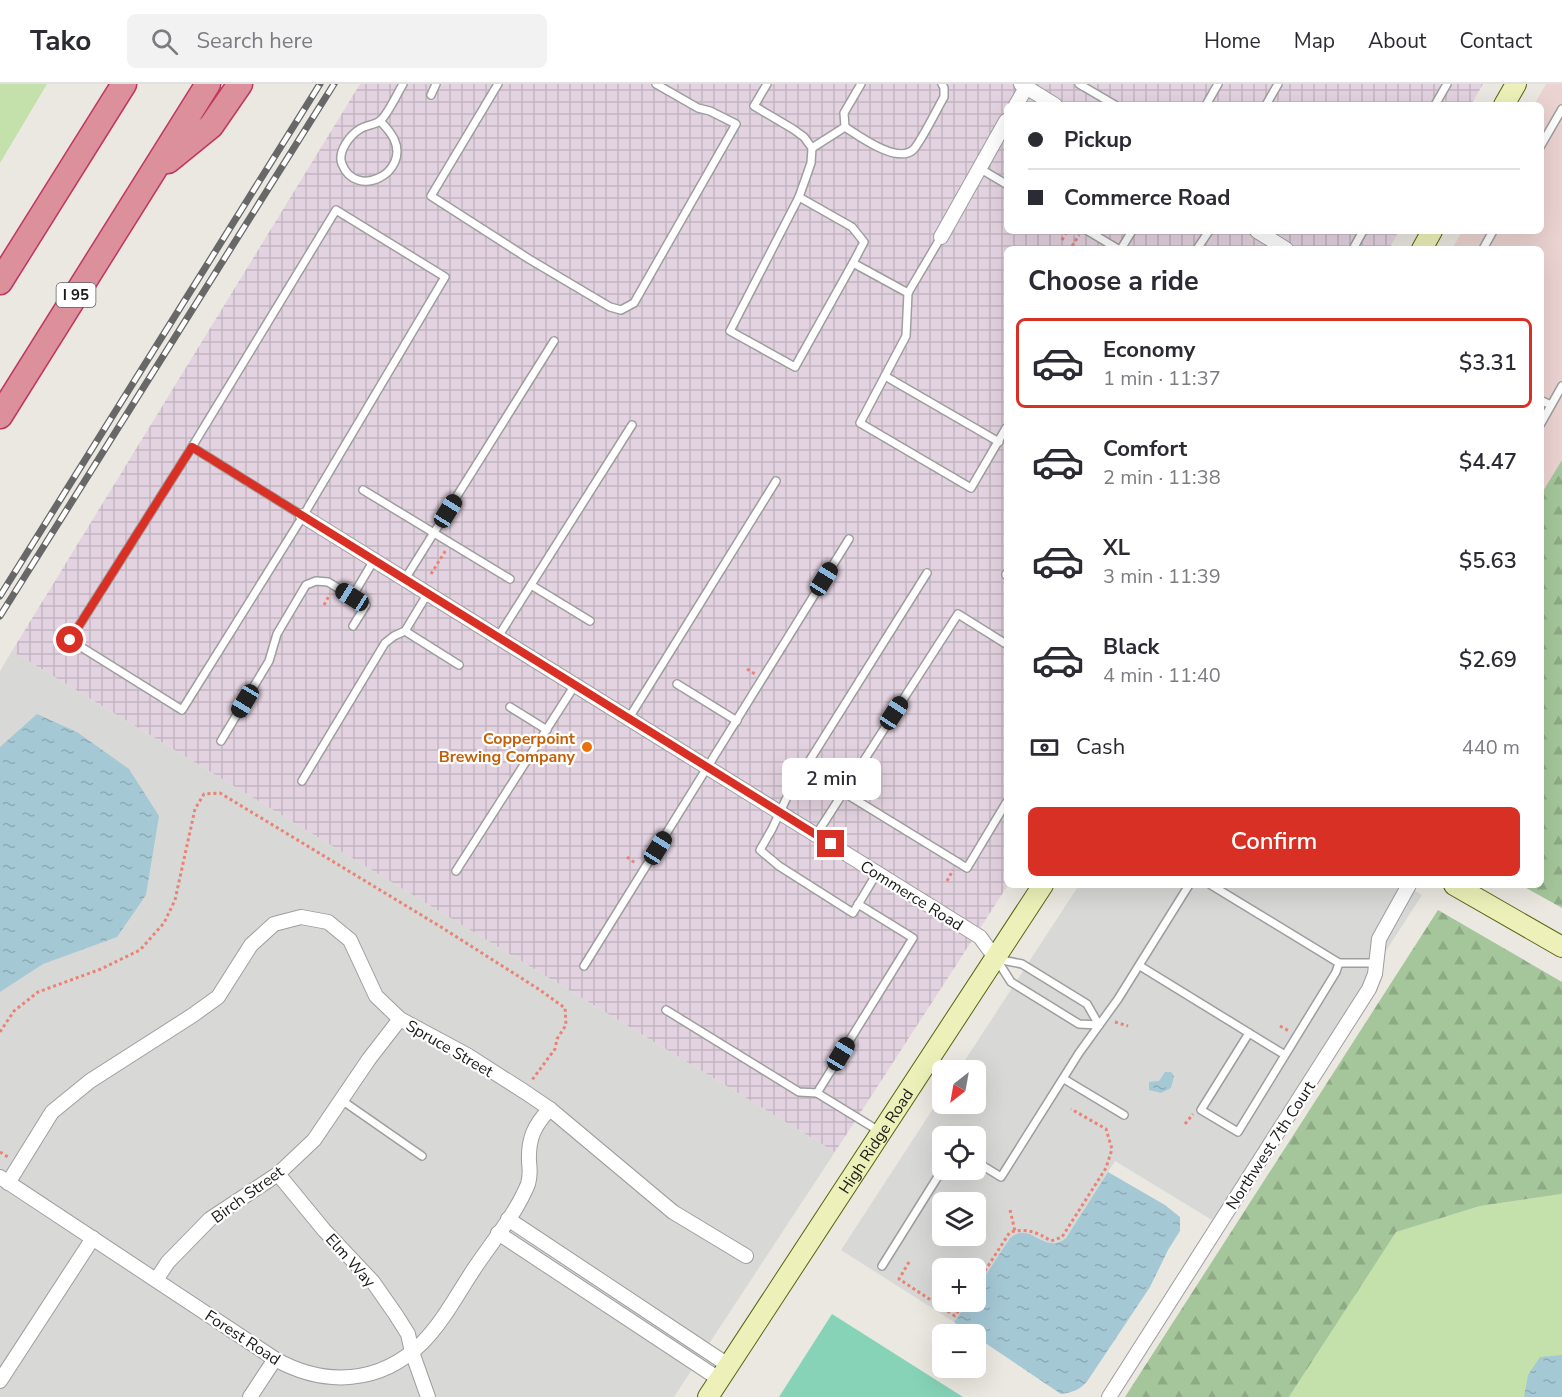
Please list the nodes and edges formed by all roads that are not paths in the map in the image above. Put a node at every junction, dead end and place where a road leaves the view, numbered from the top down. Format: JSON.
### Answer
{"nodes":[{"id":1,"x":124,"y":84,"type":"edge"},
{"id":2,"x":208,"y":84,"type":"edge"},
{"id":3,"x":240,"y":84,"type":"edge"},
{"id":4,"x":403,"y":84,"type":"edge"},
{"id":5,"x":436,"y":84,"type":"edge"},
{"id":6,"x":498,"y":84,"type":"edge"},
{"id":7,"x":656,"y":84,"type":"edge"},
{"id":8,"x":767,"y":84,"type":"edge"},
{"id":9,"x":861,"y":84,"type":"edge"},
{"id":10,"x":942,"y":84,"type":"edge"},
{"id":11,"x":1079,"y":84,"type":"edge"},
{"id":12,"x":1218,"y":84,"type":"edge"},
{"id":13,"x":1278,"y":84,"type":"edge"},
{"id":14,"x":1447,"y":84,"type":"edge"},
{"id":15,"x":1516,"y":84,"type":"edge"},
{"id":16,"x":1025,"y":85,"type":"edge"},
{"id":17,"x":431,"y":95,"type":"dead end"},
{"id":18,"x":1017,"y":102,"type":"edge"},
{"id":19,"x":1050,"y":102,"type":"edge"},
{"id":20,"x":1110,"y":102,"type":"edge"},
{"id":21,"x":1208,"y":102,"type":"edge"},
{"id":22,"x":1268,"y":102,"type":"edge"},
{"id":23,"x":1437,"y":102,"type":"edge"},
{"id":24,"x":1506,"y":102,"type":"edge"},
{"id":25,"x":1562,"y":109,"type":"edge"},
{"id":26,"x":380,"y":121,"type":"junction"},
{"id":27,"x":1004,"y":124,"type":"edge"},
{"id":28,"x":845,"y":127,"type":"junction"},
{"id":29,"x":1544,"y":140,"type":"edge"},
{"id":30,"x":812,"y":148,"type":"junction"},
{"id":31,"x":979,"y":168,"type":"junction"},
{"id":32,"x":152,"y":174,"type":"junction"},
{"id":33,"x":1004,"y":183,"type":"edge"},
{"id":34,"x":799,"y":197,"type":"junction"},
{"id":35,"x":1093,"y":234,"type":"edge"},
{"id":36,"x":1262,"y":234,"type":"edge"},
{"id":37,"x":941,"y":237,"type":"joint"},
{"id":38,"x":1115,"y":246,"type":"edge"},
{"id":39,"x":1281,"y":246,"type":"edge"},
{"id":40,"x":853,"y":263,"type":"junction"},
{"id":41,"x":0,"y":282,"type":"edge"},
{"id":42,"x":908,"y":293,"type":"junction"},
{"id":43,"x":554,"y":340,"type":"dead end"},
{"id":44,"x":885,"y":376,"type":"junction"},
{"id":45,"x":1562,"y":386,"type":"edge"},
{"id":46,"x":1544,"y":402,"type":"edge"},
{"id":47,"x":1551,"y":405,"type":"junction"},
{"id":48,"x":0,"y":416,"type":"edge"},
{"id":49,"x":1544,"y":418,"type":"edge"},
{"id":50,"x":632,"y":426,"type":"dead end"},
{"id":51,"x":1004,"y":432,"type":"edge"},
{"id":52,"x":999,"y":442,"type":"junction"},
{"id":53,"x":192,"y":447,"type":"junction"},
{"id":54,"x":776,"y":482,"type":"dead end"},
{"id":55,"x":363,"y":490,"type":"dead end"},
{"id":56,"x":303,"y":516,"type":"junction"},
{"id":57,"x":434,"y":533,"type":"junction"},
{"id":58,"x":849,"y":538,"type":"dead end"},
{"id":59,"x":374,"y":560,"type":"junction"},
{"id":60,"x":927,"y":573,"type":"dead end"},
{"id":61,"x":405,"y":579,"type":"junction"},
{"id":62,"x":510,"y":579,"type":"dead end"},
{"id":63,"x":531,"y":585,"type":"junction"},
{"id":64,"x":428,"y":593,"type":"junction"},
{"id":65,"x":352,"y":597,"type":"junction"},
{"id":66,"x":590,"y":621,"type":"dead end"},
{"id":67,"x":353,"y":626,"type":"dead end"},
{"id":68,"x":405,"y":631,"type":"junction"},
{"id":69,"x":498,"y":637,"type":"junction"},
{"id":70,"x":1004,"y":643,"type":"edge"},
{"id":71,"x":459,"y":665,"type":"dead end"},
{"id":72,"x":677,"y":684,"type":"dead end"},
{"id":73,"x":575,"y":685,"type":"junction"},
{"id":74,"x":510,"y":707,"type":"dead end"},
{"id":75,"x":629,"y":718,"type":"junction"},
{"id":76,"x":737,"y":721,"type":"junction"},
{"id":77,"x":547,"y":729,"type":"junction"},
{"id":78,"x":221,"y":741,"type":"dead end"},
{"id":79,"x":708,"y":768,"type":"junction"},
{"id":80,"x":302,"y":781,"type":"dead end"},
{"id":81,"x":843,"y":792,"type":"junction"},
{"id":82,"x":1004,"y":806,"type":"edge"},
{"id":83,"x":780,"y":812,"type":"junction"},
{"id":84,"x":816,"y":835,"type":"junction"},
{"id":85,"x":456,"y":871,"type":"dead end"},
{"id":86,"x":877,"y":873,"type":"junction"},
{"id":87,"x":1041,"y":888,"type":"edge"},
{"id":88,"x":1187,"y":888,"type":"edge"},
{"id":89,"x":1216,"y":888,"type":"edge"},
{"id":90,"x":1407,"y":888,"type":"edge"},
{"id":91,"x":1459,"y":888,"type":"edge"},
{"id":92,"x":858,"y":904,"type":"junction"},
{"id":93,"x":1562,"y":947,"type":"edge"},
{"id":94,"x":996,"y":959,"type":"junction"},
{"id":95,"x":1339,"y":963,"type":"junction"},
{"id":96,"x":1376,"y":963,"type":"junction"},
{"id":97,"x":584,"y":966,"type":"dead end"},
{"id":98,"x":1140,"y":966,"type":"junction"},
{"id":99,"x":666,"y":1010,"type":"dead end"},
{"id":100,"x":400,"y":1019,"type":"junction"},
{"id":101,"x":1099,"y":1025,"type":"junction"},
{"id":102,"x":1249,"y":1033,"type":"junction"},
{"id":103,"x":1285,"y":1055,"type":"junction"},
{"id":104,"x":1064,"y":1078,"type":"junction"},
{"id":105,"x":818,"y":1093,"type":"junction"},
{"id":106,"x":340,"y":1099,"type":"junction"},
{"id":107,"x":550,"y":1109,"type":"junction"},
{"id":108,"x":1124,"y":1115,"type":"dead end"},
{"id":109,"x":882,"y":1132,"type":"junction"},
{"id":110,"x":422,"y":1156,"type":"dead end"},
{"id":111,"x":986,"y":1168,"type":"edge"},
{"id":112,"x":278,"y":1174,"type":"junction"},
{"id":113,"x":4,"y":1180,"type":"edge"},
{"id":114,"x":936,"y":1180,"type":"edge"},
{"id":115,"x":508,"y":1219,"type":"junction"},
{"id":116,"x":498,"y":1233,"type":"junction"},
{"id":117,"x":93,"y":1238,"type":"junction"},
{"id":118,"x":746,"y":1256,"type":"dead end"},
{"id":119,"x":882,"y":1266,"type":"dead end"},
{"id":120,"x":156,"y":1280,"type":"junction"},
{"id":121,"x":608,"y":1285,"type":"junction"},
{"id":122,"x":598,"y":1299,"type":"junction"},
{"id":123,"x":412,"y":1352,"type":"junction"},
{"id":124,"x":275,"y":1359,"type":"junction"},
{"id":125,"x":724,"y":1372,"type":"junction"},
{"id":126,"x":0,"y":1381,"type":"edge"},
{"id":127,"x":250,"y":1397,"type":"edge"},
{"id":128,"x":428,"y":1397,"type":"edge"},
{"id":129,"x":708,"y":1397,"type":"edge"},
{"id":130,"x":1109,"y":1397,"type":"edge"}],
"edges":[{"from":1,"to":41,"type":"highway"},
{"from":2,"to":32,"type":"highway","number":"I 95"},
{"from":3,"to":32,"type":"highway"},
{"from":4,"to":26,"type":"lane"},
{"from":5,"to":17,"type":"lane"},
{"from":6,"to":7,"type":"lane"},
{"from":8,"to":30,"type":"lane"},
{"from":9,"to":28,"type":"lane"},
{"from":10,"to":28,"type":"lane"},
{"from":11,"to":20,"type":"lane"},
{"from":12,"to":21,"type":"lane"},
{"from":13,"to":22,"type":"lane"},
{"from":14,"to":23,"type":"lane"},
{"from":15,"to":24,"type":"street"},
{"from":16,"to":18,"type":"street"},
{"from":16,"to":19,"type":"street"},
{"from":25,"to":29,"type":"lane"},
{"from":26,"to":26,"type":"lane"},
{"from":27,"to":31,"type":"street"},
{"from":28,"to":30,"type":"lane"},
{"from":30,"to":34,"type":"lane"},
{"from":31,"to":33,"type":"lane"},
{"from":31,"to":37,"type":"street"},
{"from":32,"to":48,"type":"highway","number":"I 95"},
{"from":34,"to":40,"type":"lane"},
{"from":34,"to":40,"type":"lane"},
{"from":35,"to":38,"type":"lane"},
{"from":36,"to":39,"type":"street"},
{"from":37,"to":42,"type":"lane"},
{"from":40,"to":42,"type":"lane"},
{"from":42,"to":44,"type":"lane"},
{"from":43,"to":57,"type":"lane"},
{"from":44,"to":52,"type":"lane"},
{"from":44,"to":52,"type":"lane"},
{"from":45,"to":47,"type":"lane"},
{"from":46,"to":47,"type":"lane"},
{"from":47,"to":49,"type":"lane"},
{"from":50,"to":63,"type":"lane"},
{"from":51,"to":52,"type":"lane"},
{"from":53,"to":56,"type":"lane"},
{"from":53,"to":56,"type":"lane"},
{"from":53,"to":56,"type":"lane"},
{"from":54,"to":75,"type":"lane"},
{"from":55,"to":57,"type":"lane"},
{"from":56,"to":59,"type":"street","name":"Commerce Road"},
{"from":57,"to":61,"type":"lane"},
{"from":57,"to":62,"type":"lane"},
{"from":58,"to":76,"type":"lane"},
{"from":59,"to":61,"type":"street","name":"Commerce Road"},
{"from":59,"to":65,"type":"lane"},
{"from":60,"to":83,"type":"lane"},
{"from":61,"to":64,"type":"street","name":"Commerce Road"},
{"from":63,"to":66,"type":"lane"},
{"from":63,"to":69,"type":"lane"},
{"from":64,"to":68,"type":"lane"},
{"from":64,"to":69,"type":"street","name":"Commerce Road"},
{"from":65,"to":67,"type":"lane"},
{"from":65,"to":78,"type":"lane"},
{"from":68,"to":71,"type":"lane"},
{"from":68,"to":80,"type":"lane"},
{"from":69,"to":73,"type":"street","name":"Commerce Road"},
{"from":70,"to":81,"type":"lane"},
{"from":72,"to":76,"type":"lane"},
{"from":73,"to":75,"type":"street","name":"Commerce Road"},
{"from":73,"to":77,"type":"lane"},
{"from":74,"to":77,"type":"lane"},
{"from":75,"to":79,"type":"street","name":"Commerce Road"},
{"from":76,"to":79,"type":"lane"},
{"from":77,"to":85,"type":"lane"},
{"from":79,"to":83,"type":"street","name":"Commerce Road"},
{"from":79,"to":97,"type":"lane"},
{"from":81,"to":82,"type":"lane"},
{"from":81,"to":84,"type":"lane"},
{"from":83,"to":84,"type":"street","name":"Commerce Road"},
{"from":83,"to":92,"type":"lane"},
{"from":84,"to":86,"type":"street","name":"Commerce Road"},
{"from":86,"to":92,"type":"lane"},
{"from":86,"to":94,"type":"street","name":"Commerce Road"},
{"from":87,"to":94,"type":"street","name":"High Ridge Road"},
{"from":88,"to":98,"type":"lane"},
{"from":89,"to":95,"type":"lane"},
{"from":90,"to":96,"type":"street","name":"Northwest 7th Court"},
{"from":91,"to":93,"type":"street"},
{"from":92,"to":105,"type":"lane"},
{"from":94,"to":101,"type":"lane"},
{"from":94,"to":101,"type":"lane"},
{"from":94,"to":109,"type":"street","name":"High Ridge Road"},
{"from":95,"to":96,"type":"lane"},
{"from":95,"to":103,"type":"lane"},
{"from":96,"to":130,"type":"street","name":"Northwest 7th Court"},
{"from":98,"to":101,"type":"lane"},
{"from":98,"to":102,"type":"lane"},
{"from":99,"to":105,"type":"lane"},
{"from":100,"to":106,"type":"street","name":"Birch Street"},
{"from":100,"to":107,"type":"street","name":"Spruce Street"},
{"from":100,"to":113,"type":"street","name":"Spruce Street"},
{"from":101,"to":104,"type":"lane"},
{"from":102,"to":103,"type":"lane"},
{"from":102,"to":103,"type":"lane"},
{"from":104,"to":108,"type":"lane"},
{"from":104,"to":111,"type":"lane"},
{"from":105,"to":109,"type":"lane"},
{"from":106,"to":110,"type":"lane"},
{"from":106,"to":112,"type":"street","name":"Birch Street"},
{"from":107,"to":115,"type":"street","name":"Forest Road"},
{"from":107,"to":118,"type":"street","name":"Spruce Street"},
{"from":109,"to":125,"type":"street","name":"High Ridge Road"},
{"from":112,"to":120,"type":"street","name":"Birch Street"},
{"from":112,"to":123,"type":"street","name":"Elm Way"},
{"from":113,"to":117,"type":"street","name":"Forest Road"},
{"from":114,"to":119,"type":"lane"},
{"from":115,"to":116,"type":"street","name":"Forest Road"},
{"from":115,"to":121,"type":"street"},
{"from":116,"to":122,"type":"street"},
{"from":116,"to":123,"type":"street","name":"Forest Road"},
{"from":117,"to":120,"type":"street","name":"Forest Road"},
{"from":117,"to":126,"type":"street"},
{"from":120,"to":124,"type":"street","name":"Forest Road"},
{"from":121,"to":122,"type":"street"},
{"from":121,"to":125,"type":"street"},
{"from":122,"to":125,"type":"street"},
{"from":123,"to":124,"type":"street","name":"Forest Road"},
{"from":123,"to":128,"type":"street","name":"Elm Way"},
{"from":124,"to":127,"type":"street"},
{"from":125,"to":129,"type":"street","name":"High Ridge Road"}]}
